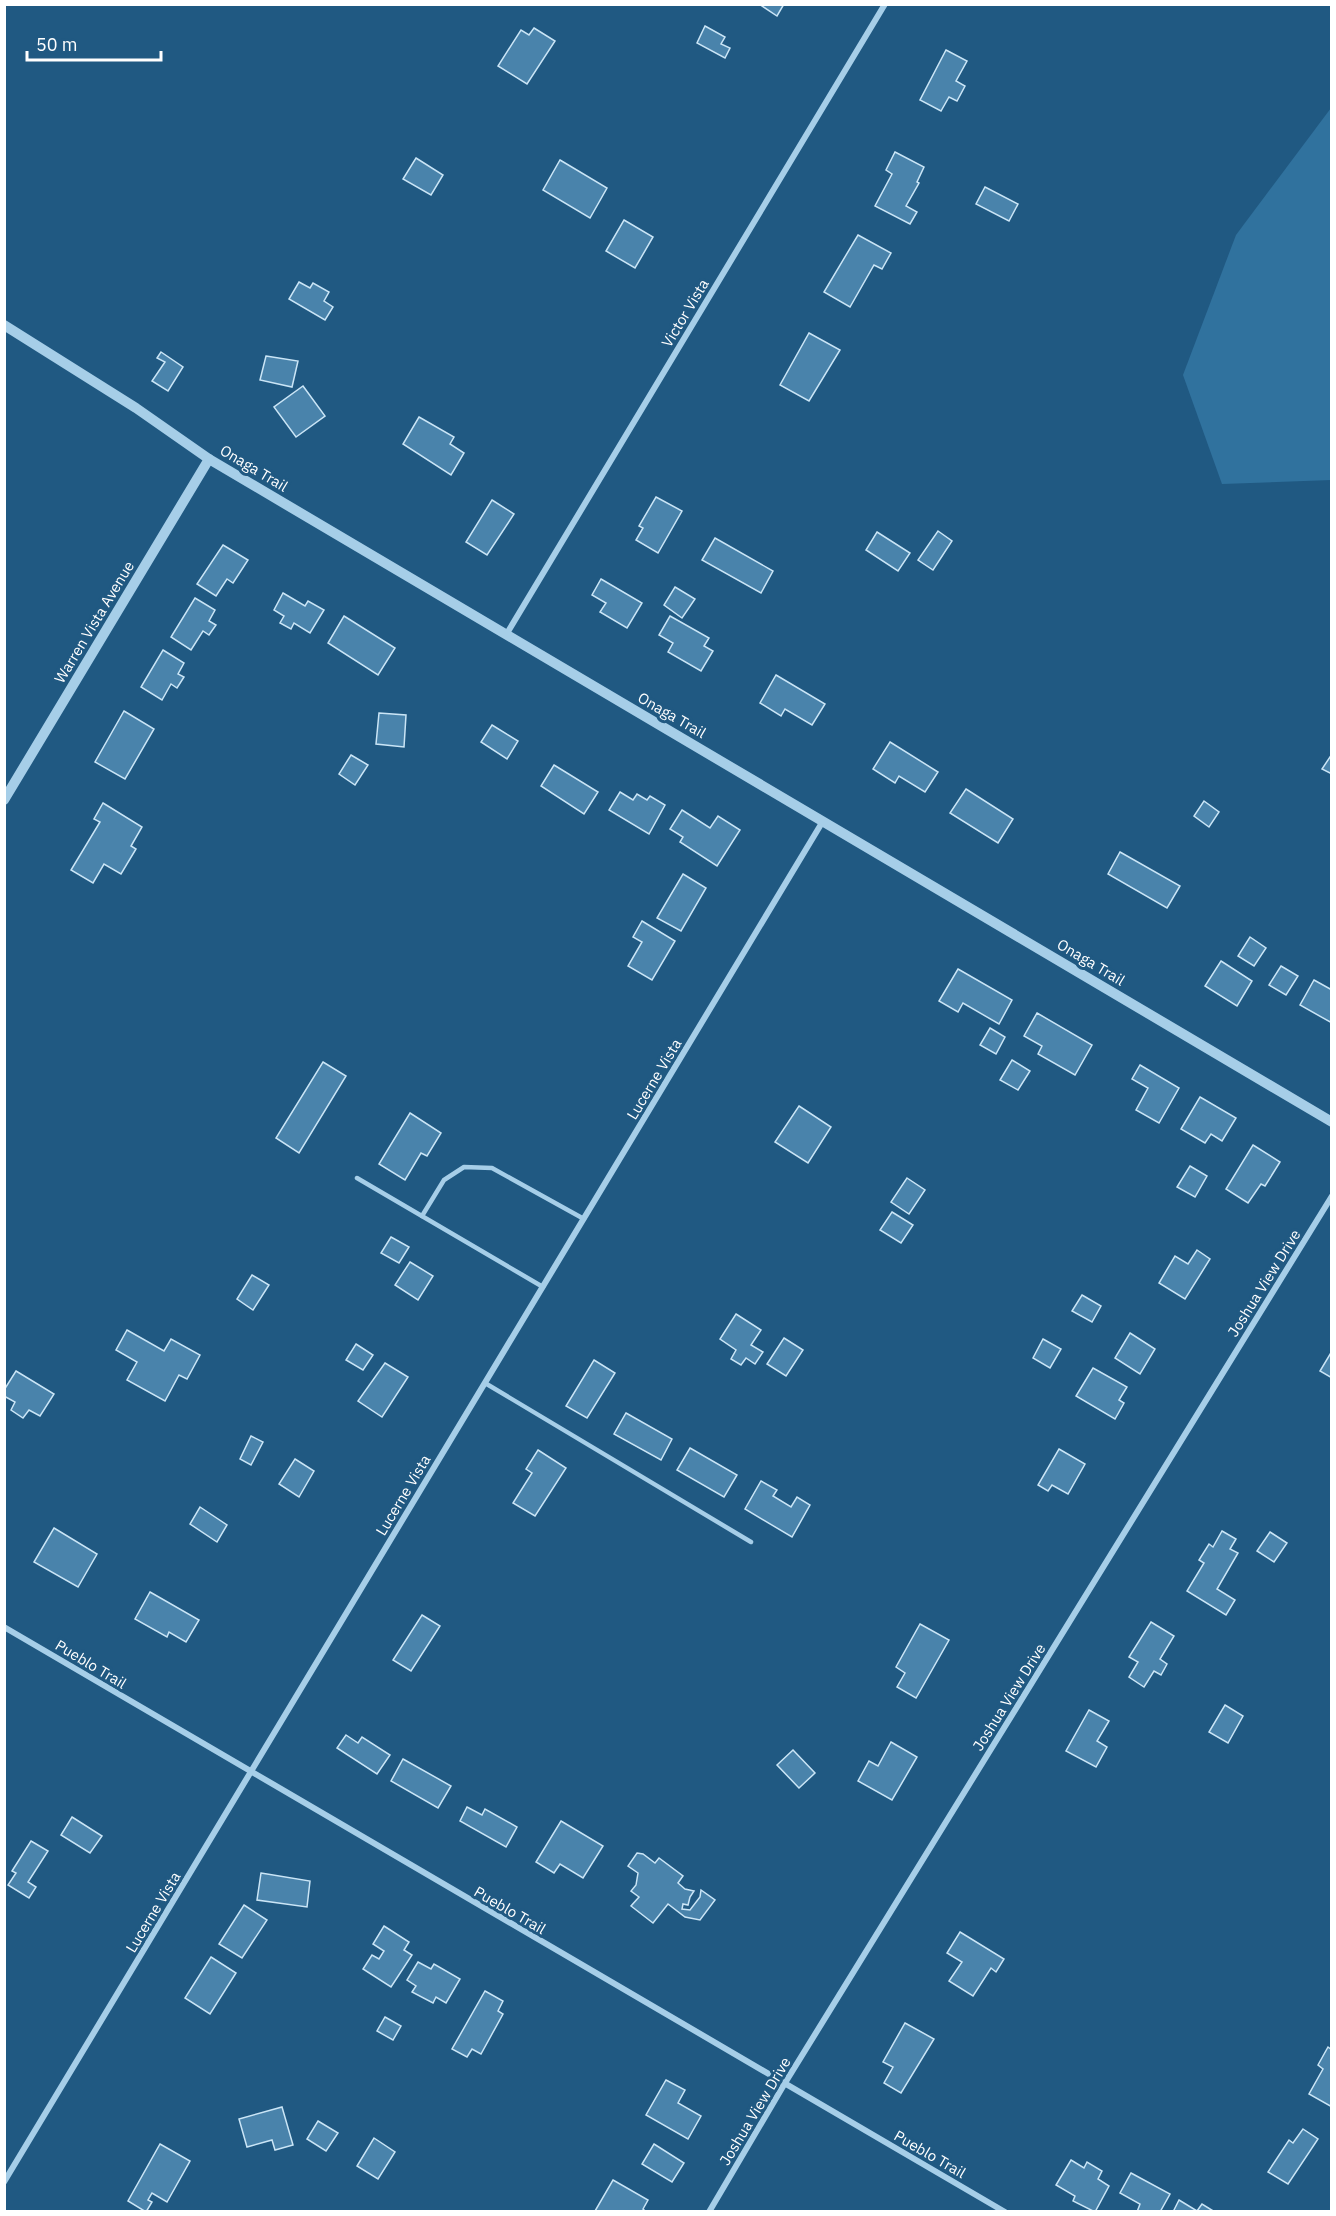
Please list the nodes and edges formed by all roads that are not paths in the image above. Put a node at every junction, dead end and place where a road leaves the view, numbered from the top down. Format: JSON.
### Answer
{"nodes":[{"id":1,"x":885,"y":4,"type":"edge"},
{"id":2,"x":4,"y":325,"type":"edge"},
{"id":3,"x":209,"y":459,"type":"junction"},
{"id":4,"x":506,"y":635,"type":"junction"},
{"id":5,"x":4,"y":800,"type":"edge"},
{"id":6,"x":823,"y":821,"type":"junction"},
{"id":7,"x":1332,"y":1122,"type":"edge"},
{"id":8,"x":357,"y":1178,"type":"dead end"},
{"id":9,"x":1332,"y":1196,"type":"edge"},
{"id":10,"x":422,"y":1216,"type":"junction"},
{"id":11,"x":584,"y":1219,"type":"junction"},
{"id":12,"x":543,"y":1287,"type":"junction"},
{"id":13,"x":485,"y":1383,"type":"junction"},
{"id":14,"x":751,"y":1542,"type":"dead end"},
{"id":15,"x":4,"y":1627,"type":"edge"},
{"id":16,"x":251,"y":1773,"type":"junction"},
{"id":17,"x":785,"y":2084,"type":"junction"},
{"id":18,"x":4,"y":2182,"type":"edge"},
{"id":19,"x":709,"y":2211,"type":"edge"},
{"id":20,"x":1005,"y":2211,"type":"edge"}],
"edges":[{"from":1,"to":4,"type":"street","name":"Victor Vista"},
{"from":2,"to":3,"type":"street","name":"Onaga Trail"},
{"from":3,"to":4,"type":"street","name":"Onaga Trail"},
{"from":3,"to":5,"type":"street","name":"Warren Vista Avenue"},
{"from":4,"to":6,"type":"street","name":"Onaga Trail"},
{"from":6,"to":7,"type":"street","name":"Onaga Trail"},
{"from":6,"to":11,"type":"street","name":"Lucerne Vista"},
{"from":8,"to":10,"type":"lane"},
{"from":9,"to":17,"type":"street","name":"Joshua View Drive"},
{"from":10,"to":11,"type":"lane"},
{"from":10,"to":12,"type":"lane"},
{"from":11,"to":12,"type":"street","name":"Lucerne Vista"},
{"from":12,"to":13,"type":"street","name":"Lucerne Vista"},
{"from":13,"to":14,"type":"lane"},
{"from":13,"to":16,"type":"street","name":"Lucerne Vista"},
{"from":15,"to":16,"type":"street","name":"Pueblo Trail"},
{"from":16,"to":17,"type":"street","name":"Pueblo Trail"},
{"from":16,"to":18,"type":"street","name":"Lucerne Vista"},
{"from":17,"to":19,"type":"street","name":"Joshua View Drive"},
{"from":17,"to":20,"type":"street","name":"Pueblo Trail"}]}
